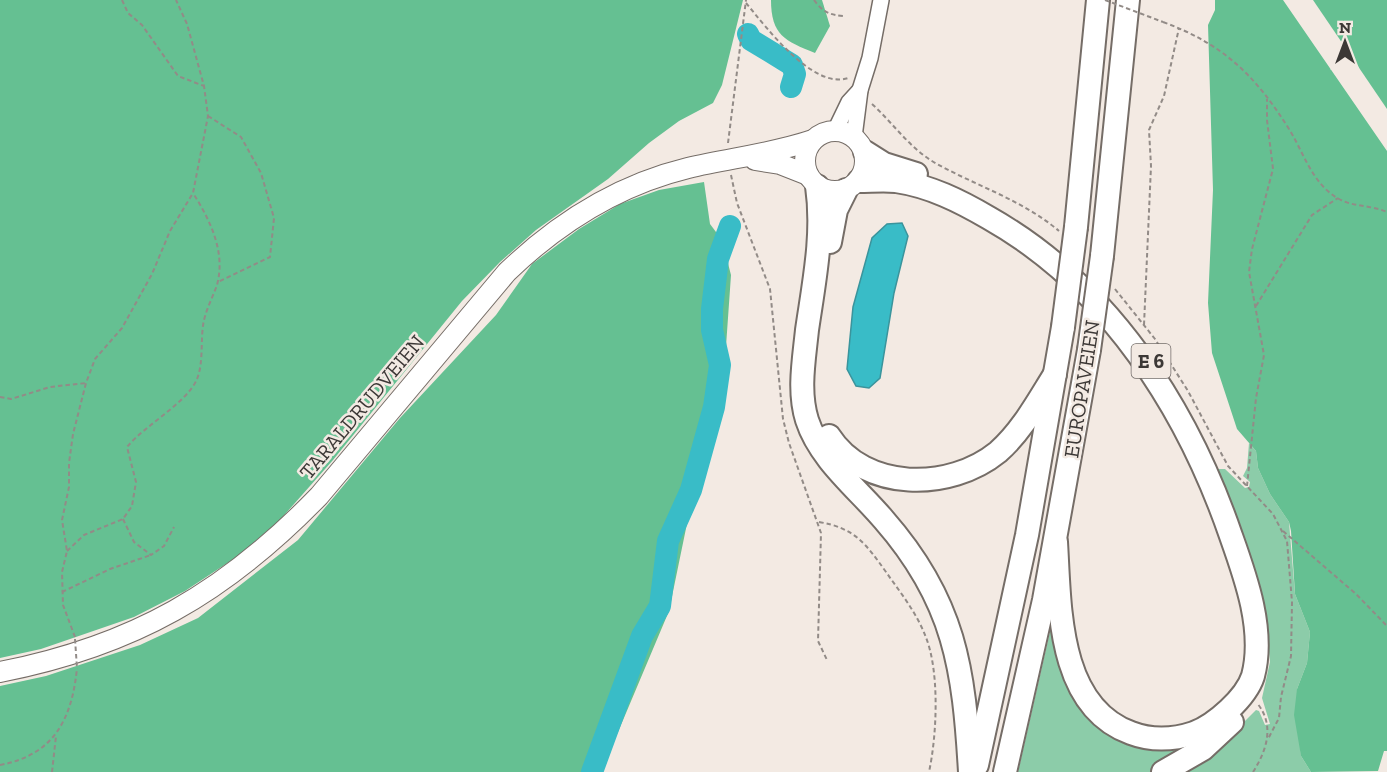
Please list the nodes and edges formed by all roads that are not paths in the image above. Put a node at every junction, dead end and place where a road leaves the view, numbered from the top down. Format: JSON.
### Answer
{"nodes":[{"id":1,"x":881,"y":0,"type":"edge"},
{"id":2,"x":1098,"y":0,"type":"edge"},
{"id":3,"x":1128,"y":0,"type":"edge"},
{"id":4,"x":860,"y":90,"type":"junction"},
{"id":5,"x":835,"y":130,"type":"junction"},
{"id":6,"x":813,"y":140,"type":"junction"},
{"id":7,"x":860,"y":144,"type":"junction"},
{"id":8,"x":747,"y":158,"type":"junction"},
{"id":9,"x":813,"y":180,"type":"junction"},
{"id":10,"x":853,"y":185,"type":"junction"},
{"id":11,"x":1055,"y":374,"type":"junction"},
{"id":12,"x":1056,"y":542,"type":"junction"},
{"id":13,"x":0,"y":672,"type":"edge"},
{"id":14,"x":970,"y":772,"type":"edge"},
{"id":15,"x":975,"y":772,"type":"edge"},
{"id":16,"x":1005,"y":772,"type":"edge"},
{"id":17,"x":1163,"y":772,"type":"edge"}],
"edges":[{"from":1,"to":4,"type":"street"},
{"from":2,"to":11,"type":"highway","name":"EUROPAVEIEN","bridge":true},
{"from":3,"to":12,"type":"highway","name":"EUROPAVEIEN","number":"E 6","bridge":true},
{"from":4,"to":5,"type":"street"},
{"from":4,"to":7,"type":"street"},
{"from":5,"to":6,"type":"main road"},
{"from":5,"to":7,"type":"main road"},
{"from":6,"to":8,"type":"main road","name":"TARALDRUDVEIEN"},
{"from":6,"to":9,"type":"main road"},
{"from":7,"to":10,"type":"main road"},
{"from":7,"to":17,"type":"highway","number":"E 6"},
{"from":8,"to":9,"type":"main road","name":"TARALDRUDVEIEN"},
{"from":8,"to":13,"type":"main road","name":"TARALDRUDVEIEN"},
{"from":9,"to":10,"type":"main road"},
{"from":9,"to":14,"type":"highway"},
{"from":10,"to":11,"type":"highway"},
{"from":10,"to":12,"type":"highway","number":"E 6"},
{"from":11,"to":15,"type":"highway","name":"EUROPAVEIEN"},
{"from":12,"to":16,"type":"highway","name":"EUROPAVEIEN","number":"E 6"}]}
